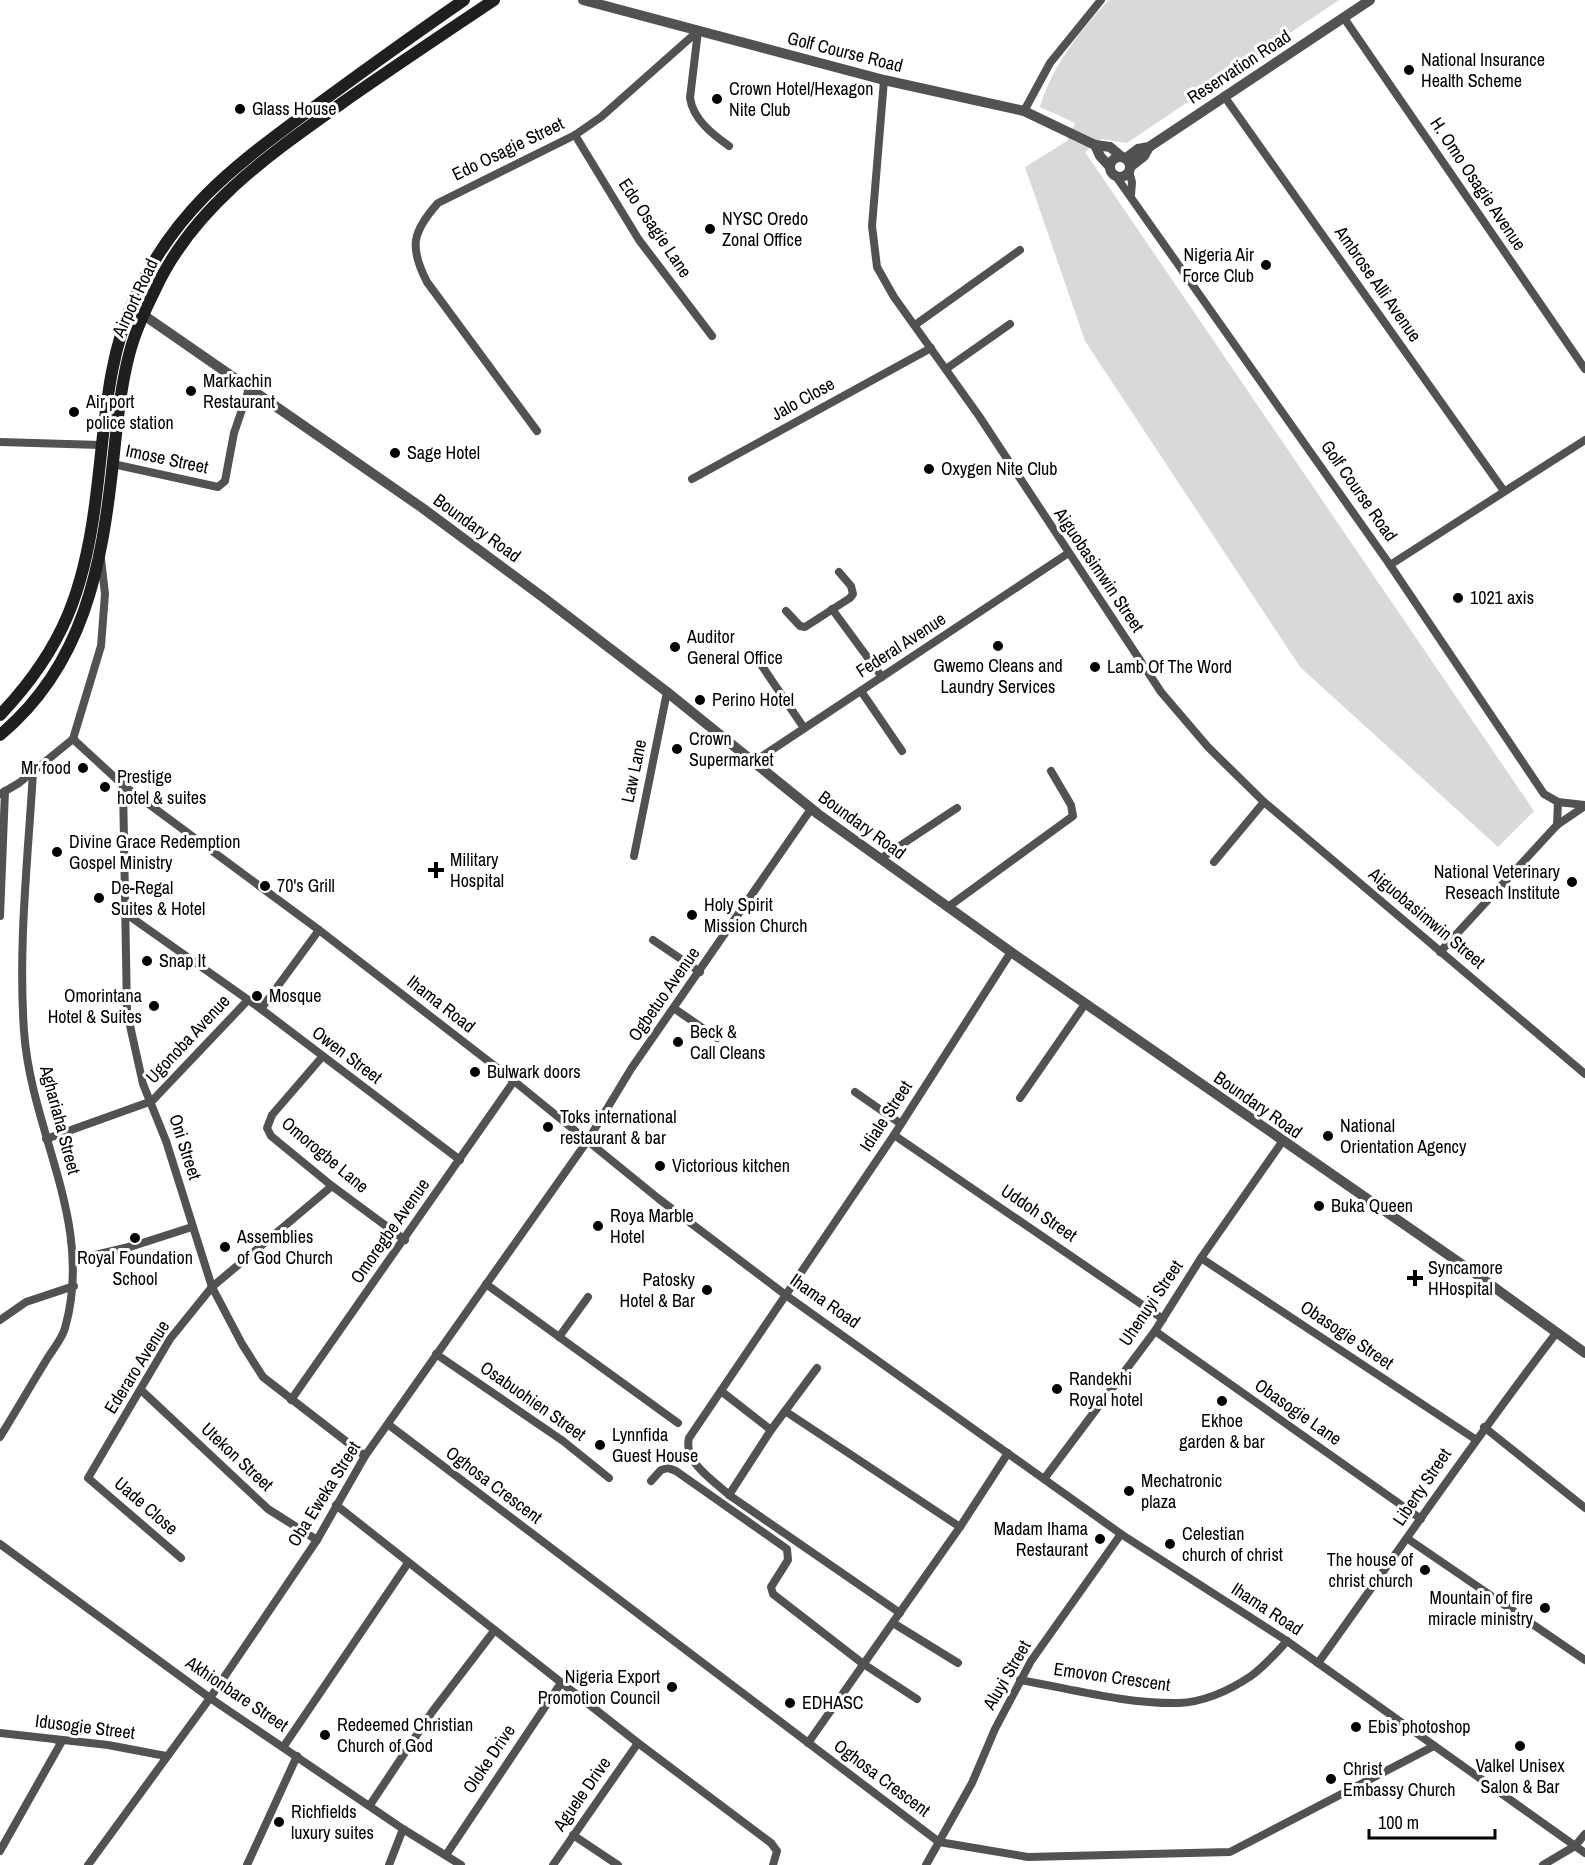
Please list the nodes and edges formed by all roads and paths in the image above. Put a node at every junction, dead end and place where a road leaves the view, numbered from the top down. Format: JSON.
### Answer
{"nodes":[{"id":1,"x":464,"y":0,"type":"edge"},
{"id":2,"x":494,"y":0,"type":"edge"},
{"id":3,"x":583,"y":0,"type":"edge"},
{"id":4,"x":1101,"y":0,"type":"edge"},
{"id":5,"x":1370,"y":0,"type":"edge"},
{"id":6,"x":1344,"y":18,"type":"junction"},
{"id":7,"x":698,"y":31,"type":"junction"},
{"id":8,"x":884,"y":80,"type":"junction"},
{"id":9,"x":1224,"y":96,"type":"junction"},
{"id":10,"x":1024,"y":111,"type":"junction"},
{"id":11,"x":575,"y":135,"type":"junction"},
{"id":12,"x":1095,"y":145,"type":"junction"},
{"id":13,"x":729,"y":146,"type":"dead end"},
{"id":14,"x":1127,"y":163,"type":"junction"},
{"id":15,"x":1112,"y":171,"type":"junction"},
{"id":16,"x":1131,"y":195,"type":"junction"},
{"id":17,"x":1020,"y":250,"type":"dead end"},
{"id":18,"x":129,"y":313,"type":"junction"},
{"id":19,"x":146,"y":316,"type":"junction"},
{"id":20,"x":1010,"y":324,"type":"dead end"},
{"id":21,"x":915,"y":325,"type":"junction"},
{"id":22,"x":712,"y":336,"type":"dead end"},
{"id":23,"x":931,"y":348,"type":"junction"},
{"id":24,"x":946,"y":369,"type":"junction"},
{"id":25,"x":1585,"y":369,"type":"edge"},
{"id":26,"x":249,"y":389,"type":"junction"},
{"id":27,"x":537,"y":431,"type":"dead end"},
{"id":28,"x":1585,"y":440,"type":"edge"},
{"id":29,"x":0,"y":442,"type":"edge"},
{"id":30,"x":100,"y":445,"type":"junction"},
{"id":31,"x":113,"y":465,"type":"junction"},
{"id":32,"x":692,"y":479,"type":"dead end"},
{"id":33,"x":1504,"y":491,"type":"junction"},
{"id":34,"x":95,"y":549,"type":"junction"},
{"id":35,"x":1067,"y":554,"type":"junction"},
{"id":36,"x":1390,"y":565,"type":"junction"},
{"id":37,"x":839,"y":572,"type":"dead end"},
{"id":38,"x":832,"y":609,"type":"junction"},
{"id":39,"x":786,"y":611,"type":"dead end"},
{"id":40,"x":762,"y":666,"type":"dead end"},
{"id":41,"x":882,"y":677,"type":"junction"},
{"id":42,"x":861,"y":691,"type":"junction"},
{"id":43,"x":668,"y":692,"type":"junction"},
{"id":44,"x":0,"y":716,"type":"edge"},
{"id":45,"x":804,"y":728,"type":"junction"},
{"id":46,"x":0,"y":735,"type":"edge"},
{"id":47,"x":73,"y":740,"type":"junction"},
{"id":48,"x":902,"y":751,"type":"dead end"},
{"id":49,"x":752,"y":763,"type":"junction"},
{"id":50,"x":1051,"y":771,"type":"dead end"},
{"id":51,"x":33,"y":772,"type":"junction"},
{"id":52,"x":123,"y":785,"type":"junction"},
{"id":53,"x":2,"y":792,"type":"edge"},
{"id":54,"x":1264,"y":802,"type":"junction"},
{"id":55,"x":1558,"y":802,"type":"junction"},
{"id":56,"x":1585,"y":805,"type":"edge"},
{"id":57,"x":957,"y":808,"type":"dead end"},
{"id":58,"x":811,"y":809,"type":"junction"},
{"id":59,"x":1557,"y":825,"type":"junction"},
{"id":60,"x":634,"y":856,"type":"dead end"},
{"id":61,"x":880,"y":859,"type":"junction"},
{"id":62,"x":1214,"y":862,"type":"dead end"},
{"id":63,"x":948,"y":908,"type":"junction"},
{"id":64,"x":125,"y":913,"type":"junction"},
{"id":65,"x":0,"y":916,"type":"edge"},
{"id":66,"x":319,"y":930,"type":"junction"},
{"id":67,"x":653,"y":940,"type":"dead end"},
{"id":68,"x":1011,"y":952,"type":"junction"},
{"id":69,"x":1440,"y":952,"type":"junction"},
{"id":70,"x":700,"y":972,"type":"junction"},
{"id":71,"x":248,"y":1000,"type":"junction"},
{"id":72,"x":1085,"y":1004,"type":"junction"},
{"id":73,"x":261,"y":1009,"type":"junction"},
{"id":74,"x":675,"y":1009,"type":"junction"},
{"id":75,"x":717,"y":1038,"type":"dead end"},
{"id":76,"x":322,"y":1057,"type":"junction"},
{"id":77,"x":1585,"y":1074,"type":"edge"},
{"id":78,"x":514,"y":1081,"type":"junction"},
{"id":79,"x":855,"y":1092,"type":"dead end"},
{"id":80,"x":1020,"y":1098,"type":"dead end"},
{"id":81,"x":152,"y":1101,"type":"junction"},
{"id":82,"x":901,"y":1124,"type":"junction"},
{"id":83,"x":894,"y":1135,"type":"junction"},
{"id":84,"x":46,"y":1139,"type":"junction"},
{"id":85,"x":588,"y":1140,"type":"junction"},
{"id":86,"x":1282,"y":1142,"type":"junction"},
{"id":87,"x":460,"y":1160,"type":"junction"},
{"id":88,"x":332,"y":1186,"type":"junction"},
{"id":89,"x":192,"y":1227,"type":"junction"},
{"id":90,"x":405,"y":1240,"type":"junction"},
{"id":91,"x":1201,"y":1257,"type":"junction"},
{"id":92,"x":74,"y":1260,"type":"junction"},
{"id":93,"x":486,"y":1284,"type":"junction"},
{"id":94,"x":74,"y":1286,"type":"junction"},
{"id":95,"x":212,"y":1287,"type":"junction"},
{"id":96,"x":788,"y":1296,"type":"junction"},
{"id":97,"x":588,"y":1297,"type":"dead end"},
{"id":98,"x":1163,"y":1319,"type":"junction"},
{"id":99,"x":0,"y":1320,"type":"edge"},
{"id":100,"x":1155,"y":1331,"type":"junction"},
{"id":101,"x":1557,"y":1332,"type":"junction"},
{"id":102,"x":559,"y":1337,"type":"junction"},
{"id":103,"x":1585,"y":1353,"type":"edge"},
{"id":104,"x":436,"y":1354,"type":"junction"},
{"id":105,"x":817,"y":1368,"type":"dead end"},
{"id":106,"x":141,"y":1390,"type":"junction"},
{"id":107,"x":722,"y":1391,"type":"junction"},
{"id":108,"x":291,"y":1400,"type":"junction"},
{"id":109,"x":785,"y":1411,"type":"junction"},
{"id":110,"x":678,"y":1423,"type":"dead end"},
{"id":111,"x":388,"y":1425,"type":"junction"},
{"id":112,"x":1484,"y":1427,"type":"junction"},
{"id":113,"x":771,"y":1430,"type":"junction"},
{"id":114,"x":0,"y":1437,"type":"edge"},
{"id":115,"x":1475,"y":1440,"type":"junction"},
{"id":116,"x":1008,"y":1453,"type":"junction"},
{"id":117,"x":365,"y":1456,"type":"junction"},
{"id":118,"x":88,"y":1478,"type":"joint"},
{"id":119,"x":609,"y":1478,"type":"dead end"},
{"id":120,"x":1044,"y":1479,"type":"junction"},
{"id":121,"x":651,"y":1481,"type":"dead end"},
{"id":122,"x":729,"y":1495,"type":"junction"},
{"id":123,"x":336,"y":1505,"type":"junction"},
{"id":124,"x":1585,"y":1508,"type":"edge"},
{"id":125,"x":1421,"y":1519,"type":"junction"},
{"id":126,"x":960,"y":1527,"type":"junction"},
{"id":127,"x":1121,"y":1534,"type":"junction"},
{"id":128,"x":1408,"y":1539,"type":"junction"},
{"id":129,"x":317,"y":1540,"type":"junction"},
{"id":130,"x":0,"y":1544,"type":"edge"},
{"id":131,"x":181,"y":1558,"type":"dead end"},
{"id":132,"x":408,"y":1563,"type":"junction"},
{"id":133,"x":900,"y":1613,"type":"junction"},
{"id":134,"x":893,"y":1623,"type":"junction"},
{"id":135,"x":494,"y":1631,"type":"junction"},
{"id":136,"x":1287,"y":1641,"type":"junction"},
{"id":137,"x":1585,"y":1660,"type":"edge"},
{"id":138,"x":1318,"y":1662,"type":"junction"},
{"id":139,"x":862,"y":1663,"type":"junction"},
{"id":140,"x":958,"y":1663,"type":"dead end"},
{"id":141,"x":1020,"y":1680,"type":"junction"},
{"id":142,"x":561,"y":1683,"type":"junction"},
{"id":143,"x":210,"y":1698,"type":"junction"},
{"id":144,"x":917,"y":1699,"type":"dead end"},
{"id":145,"x":0,"y":1733,"type":"edge"},
{"id":146,"x":55,"y":1740,"type":"junction"},
{"id":147,"x":638,"y":1743,"type":"junction"},
{"id":148,"x":808,"y":1743,"type":"junction"},
{"id":149,"x":284,"y":1746,"type":"junction"},
{"id":150,"x":1434,"y":1746,"type":"junction"},
{"id":151,"x":166,"y":1756,"type":"junction"},
{"id":152,"x":297,"y":1756,"type":"junction"},
{"id":153,"x":370,"y":1805,"type":"junction"},
{"id":154,"x":403,"y":1829,"type":"junction"},
{"id":155,"x":573,"y":1834,"type":"junction"},
{"id":156,"x":1585,"y":1834,"type":"edge"},
{"id":157,"x":939,"y":1842,"type":"junction"},
{"id":158,"x":1575,"y":1846,"type":"junction"},
{"id":159,"x":0,"y":1851,"type":"edge"},
{"id":160,"x":1585,"y":1853,"type":"edge"},
{"id":161,"x":446,"y":1855,"type":"junction"},
{"id":162,"x":1063,"y":1861,"type":"edge"},
{"id":163,"x":777,"y":1864,"type":"edge"},
{"id":164,"x":87,"y":1865,"type":"edge"},
{"id":165,"x":247,"y":1865,"type":"edge"},
{"id":166,"x":389,"y":1865,"type":"edge"},
{"id":167,"x":461,"y":1865,"type":"edge"},
{"id":168,"x":553,"y":1865,"type":"edge"},
{"id":169,"x":618,"y":1865,"type":"edge"},
{"id":170,"x":926,"y":1865,"type":"edge"},
{"id":171,"x":1543,"y":1865,"type":"edge"}],
"edges":[{"from":1,"to":18,"type":"main road","name":"Airport Road"},
{"from":2,"to":19,"type":"main road","name":"Airport Road"},
{"from":3,"to":7,"type":"street","name":"Golf Course Road"},
{"from":4,"to":10,"type":"street"},
{"from":5,"to":6,"type":"street","name":"Reservation Road"},
{"from":6,"to":9,"type":"street","name":"Reservation Road"},
{"from":6,"to":25,"type":"street","name":"H. Omo Osagie Avenue"},
{"from":7,"to":8,"type":"street","name":"Golf Course Road"},
{"from":7,"to":11,"type":"street","name":"Edo Osagie Street"},
{"from":7,"to":13,"type":"street"},
{"from":8,"to":10,"type":"street","name":"Golf Course Road"},
{"from":8,"to":21,"type":"street","name":"Aiguobasimwin Street"},
{"from":9,"to":14,"type":"street","name":"Reservation Road"},
{"from":9,"to":33,"type":"street","name":"Ambrose Alli Avenue"},
{"from":10,"to":12,"type":"street","name":"Golf Course Road"},
{"from":11,"to":22,"type":"street","name":"Edo Osagie Lane"},
{"from":11,"to":27,"type":"street","name":"Edo Osagie Street"},
{"from":12,"to":14,"type":"street"},
{"from":12,"to":15,"type":"street"},
{"from":14,"to":15,"type":"street"},
{"from":14,"to":15,"type":"street"},
{"from":14,"to":16,"type":"street"},
{"from":15,"to":16,"type":"street","name":"Golf Course Road"},
{"from":16,"to":36,"type":"street","name":"Golf Course Road"},
{"from":17,"to":21,"type":"street"},
{"from":18,"to":19,"type":"street","name":"Boundary Road"},
{"from":18,"to":30,"type":"main road","name":"Airport Road"},
{"from":19,"to":26,"type":"street","name":"Boundary Road"},
{"from":19,"to":31,"type":"main road","name":"Airport Road"},
{"from":20,"to":24,"type":"street"},
{"from":21,"to":23,"type":"street","name":"Aiguobasimwin Street"},
{"from":23,"to":24,"type":"street","name":"Aiguobasimwin Street"},
{"from":23,"to":32,"type":"street","name":"Jalo Close"},
{"from":24,"to":35,"type":"street","name":"Aiguobasimwin Street"},
{"from":26,"to":31,"type":"street","name":"Imose Street"},
{"from":26,"to":43,"type":"street","name":"Boundary Road"},
{"from":28,"to":33,"type":"street"},
{"from":29,"to":30,"type":"street"},
{"from":30,"to":34,"type":"main road","name":"Airport Road"},
{"from":31,"to":34,"type":"main road","name":"Airport Road"},
{"from":33,"to":36,"type":"street"},
{"from":34,"to":44,"type":"main road","name":"Airport Road"},
{"from":34,"to":46,"type":"main road","name":"Airport Road"},
{"from":34,"to":47,"type":"street"},
{"from":35,"to":41,"type":"street","name":"Federal Avenue"},
{"from":35,"to":54,"type":"street","name":"Aiguobasimwin Street"},
{"from":36,"to":55,"type":"street","name":"Golf Course Road"},
{"from":37,"to":38,"type":"street"},
{"from":38,"to":39,"type":"street"},
{"from":38,"to":41,"type":"street"},
{"from":40,"to":45,"type":"street"},
{"from":41,"to":42,"type":"street","name":"Federal Avenue"},
{"from":42,"to":45,"type":"street","name":"Federal Avenue"},
{"from":42,"to":48,"type":"street"},
{"from":43,"to":49,"type":"street","name":"Boundary Road"},
{"from":43,"to":60,"type":"street","name":"Law Lane"},
{"from":45,"to":49,"type":"street","name":"Federal Avenue"},
{"from":47,"to":51,"type":"street"},
{"from":47,"to":52,"type":"street","name":"Ihama Road"},
{"from":49,"to":58,"type":"street","name":"Boundary Road"},
{"from":50,"to":63,"type":"street"},
{"from":51,"to":53,"type":"street"},
{"from":51,"to":84,"type":"street","name":"Aghariaha Street"},
{"from":52,"to":64,"type":"street","name":"Oni Street"},
{"from":52,"to":66,"type":"street","name":"Ihama Road"},
{"from":53,"to":65,"type":"street"},
{"from":54,"to":62,"type":"street"},
{"from":54,"to":69,"type":"street","name":"Aiguobasimwin Street"},
{"from":55,"to":56,"type":"street"},
{"from":55,"to":59,"type":"street"},
{"from":56,"to":59,"type":"street"},
{"from":57,"to":61,"type":"street"},
{"from":58,"to":61,"type":"street","name":"Boundary Road"},
{"from":58,"to":70,"type":"street","name":"Ogbetuo Avenue"},
{"from":59,"to":69,"type":"street"},
{"from":61,"to":63,"type":"street","name":"Boundary Road"},
{"from":63,"to":68,"type":"street","name":"Boundary Road"},
{"from":64,"to":71,"type":"street","name":"Owen Street"},
{"from":64,"to":81,"type":"street","name":"Oni Street"},
{"from":66,"to":73,"type":"street"},
{"from":66,"to":78,"type":"street","name":"Ihama Road"},
{"from":67,"to":70,"type":"street"},
{"from":68,"to":72,"type":"street","name":"Boundary Road"},
{"from":68,"to":82,"type":"street","name":"Idiale Street"},
{"from":69,"to":77,"type":"street","name":"Aiguobasimwin Street"},
{"from":70,"to":74,"type":"street","name":"Ogbetuo Avenue"},
{"from":71,"to":73,"type":"street","name":"Owen Street"},
{"from":71,"to":81,"type":"street","name":"Ugonoba Avenue"},
{"from":72,"to":80,"type":"street"},
{"from":72,"to":86,"type":"street","name":"Boundary Road"},
{"from":73,"to":76,"type":"street","name":"Owen Street"},
{"from":74,"to":75,"type":"street"},
{"from":74,"to":85,"type":"street","name":"Ogbetuo Avenue"},
{"from":76,"to":87,"type":"street","name":"Owen Street"},
{"from":76,"to":88,"type":"street","name":"Omorogbe Lane"},
{"from":78,"to":85,"type":"street","name":"Ihama Road"},
{"from":78,"to":87,"type":"street","name":"Omoregbe Avenue"},
{"from":79,"to":82,"type":"street"},
{"from":81,"to":84,"type":"street"},
{"from":81,"to":89,"type":"street","name":"Oni Street"},
{"from":82,"to":83,"type":"street","name":"Idiale Street"},
{"from":83,"to":96,"type":"street","name":"Idiale Street"},
{"from":83,"to":98,"type":"street","name":"Uddoh Street"},
{"from":84,"to":92,"type":"street","name":"Aghariaha Street"},
{"from":85,"to":93,"type":"street","name":"Oba Eweka Street"},
{"from":85,"to":96,"type":"street","name":"Ihama Road"},
{"from":86,"to":91,"type":"street","name":"Uhenuyi Street"},
{"from":86,"to":101,"type":"street","name":"Boundary Road"},
{"from":87,"to":90,"type":"street","name":"Omoregbe Avenue"},
{"from":88,"to":90,"type":"street","name":"Omorogbe Lane"},
{"from":88,"to":95,"type":"street","name":"Ederaro Avenue"},
{"from":89,"to":92,"type":"street"},
{"from":89,"to":95,"type":"street","name":"Oni Street"},
{"from":90,"to":108,"type":"street","name":"Omoregbe Avenue"},
{"from":91,"to":98,"type":"street","name":"Uhenuyi Street"},
{"from":91,"to":115,"type":"street","name":"Obasogie Street"},
{"from":92,"to":94,"type":"street","name":"Aghariaha Street"},
{"from":93,"to":102,"type":"street"},
{"from":93,"to":104,"type":"street","name":"Oba Eweka Street"},
{"from":94,"to":99,"type":"street"},
{"from":94,"to":114,"type":"street","name":"Aghariaha Street"},
{"from":95,"to":106,"type":"street","name":"Ederaro Avenue"},
{"from":95,"to":108,"type":"street","name":"Oni Street"},
{"from":96,"to":107,"type":"street","name":"Idiale Street"},
{"from":96,"to":116,"type":"street","name":"Ihama Road"},
{"from":97,"to":102,"type":"street"},
{"from":98,"to":100,"type":"street","name":"Uhenuyi Street"},
{"from":100,"to":120,"type":"street","name":"Uhenuyi Street"},
{"from":100,"to":125,"type":"street","name":"Obasogie Lane"},
{"from":101,"to":103,"type":"street","name":"Boundary Road"},
{"from":101,"to":112,"type":"street","name":"Liberty Street"},
{"from":102,"to":110,"type":"street"},
{"from":104,"to":111,"type":"street","name":"Oba Eweka Street"},
{"from":104,"to":119,"type":"street","name":"Osabuohien Street"},
{"from":105,"to":109,"type":"street"},
{"from":106,"to":118,"type":"street","name":"Ederaro Avenue"},
{"from":106,"to":129,"type":"street","name":"Utekon Street"},
{"from":107,"to":113,"type":"street"},
{"from":107,"to":122,"type":"street","name":"Idiale Street"},
{"from":108,"to":117,"type":"street","name":"Oni Street"},
{"from":109,"to":113,"type":"street"},
{"from":109,"to":126,"type":"street"},
{"from":111,"to":117,"type":"street","name":"Oba Eweka Street"},
{"from":111,"to":148,"type":"street","name":"Oghosa Crescent"},
{"from":112,"to":115,"type":"street","name":"Liberty Street"},
{"from":112,"to":124,"type":"street"},
{"from":113,"to":122,"type":"street"},
{"from":115,"to":125,"type":"street","name":"Liberty Street"},
{"from":116,"to":120,"type":"street","name":"Ihama Road"},
{"from":116,"to":126,"type":"street"},
{"from":117,"to":123,"type":"street","name":"Oba Eweka Street"},
{"from":118,"to":131,"type":"street","name":"Uade Close"},
{"from":120,"to":127,"type":"street","name":"Ihama Road"},
{"from":121,"to":139,"type":"street"},
{"from":122,"to":133,"type":"street"},
{"from":123,"to":129,"type":"street","name":"Oba Eweka Street"},
{"from":123,"to":132,"type":"street"},
{"from":125,"to":128,"type":"street","name":"Liberty Street"},
{"from":126,"to":133,"type":"street"},
{"from":127,"to":136,"type":"street","name":"Ihama Road"},
{"from":127,"to":141,"type":"street","name":"Aluyi Street"},
{"from":128,"to":137,"type":"street"},
{"from":128,"to":138,"type":"street","name":"Liberty Street"},
{"from":129,"to":143,"type":"street","name":"Oba Eweka Street"},
{"from":130,"to":143,"type":"street","name":"Akhionbare Street"},
{"from":132,"to":135,"type":"street"},
{"from":132,"to":149,"type":"street"},
{"from":133,"to":134,"type":"street"},
{"from":134,"to":139,"type":"street"},
{"from":134,"to":140,"type":"street"},
{"from":135,"to":142,"type":"street"},
{"from":135,"to":153,"type":"street"},
{"from":136,"to":138,"type":"street","name":"Ihama Road"},
{"from":136,"to":141,"type":"street","name":"Emovon Crescent"},
{"from":138,"to":150,"type":"street","name":"Ihama Road"},
{"from":139,"to":144,"type":"street"},
{"from":139,"to":148,"type":"street"},
{"from":141,"to":157,"type":"street","name":"Aluyi Street"},
{"from":142,"to":147,"type":"street"},
{"from":142,"to":161,"type":"street","name":"Oloke Drive"},
{"from":143,"to":149,"type":"street","name":"Akhionbare Street"},
{"from":143,"to":151,"type":"street","name":"Oba Eweka Street"},
{"from":145,"to":146,"type":"street","name":"Idusogie Street"},
{"from":146,"to":151,"type":"street","name":"Idusogie Street"},
{"from":146,"to":159,"type":"street"},
{"from":147,"to":155,"type":"street","name":"Aguele Drive"},
{"from":147,"to":163,"type":"street"},
{"from":148,"to":157,"type":"street","name":"Oghosa Crescent"},
{"from":149,"to":152,"type":"street","name":"Akhionbare Street"},
{"from":150,"to":158,"type":"street","name":"Ihama Road"},
{"from":150,"to":162,"type":"street","name":"Oghosa Crescent"},
{"from":151,"to":164,"type":"street","name":"Oba Eweka Street"},
{"from":152,"to":153,"type":"street","name":"Akhionbare Street"},
{"from":152,"to":165,"type":"street"},
{"from":153,"to":154,"type":"street","name":"Akhionbare Street"},
{"from":154,"to":161,"type":"street","name":"Akhionbare Street"},
{"from":154,"to":166,"type":"street"},
{"from":155,"to":168,"type":"street","name":"Aguele Drive"},
{"from":155,"to":169,"type":"street"},
{"from":156,"to":158,"type":"street"},
{"from":157,"to":162,"type":"street","name":"Oghosa Crescent"},
{"from":157,"to":170,"type":"street","name":"Aluyi Street"},
{"from":158,"to":160,"type":"street","name":"Ihama Road"},
{"from":158,"to":171,"type":"street"},
{"from":161,"to":167,"type":"street","name":"Akhionbare Street"}]}
